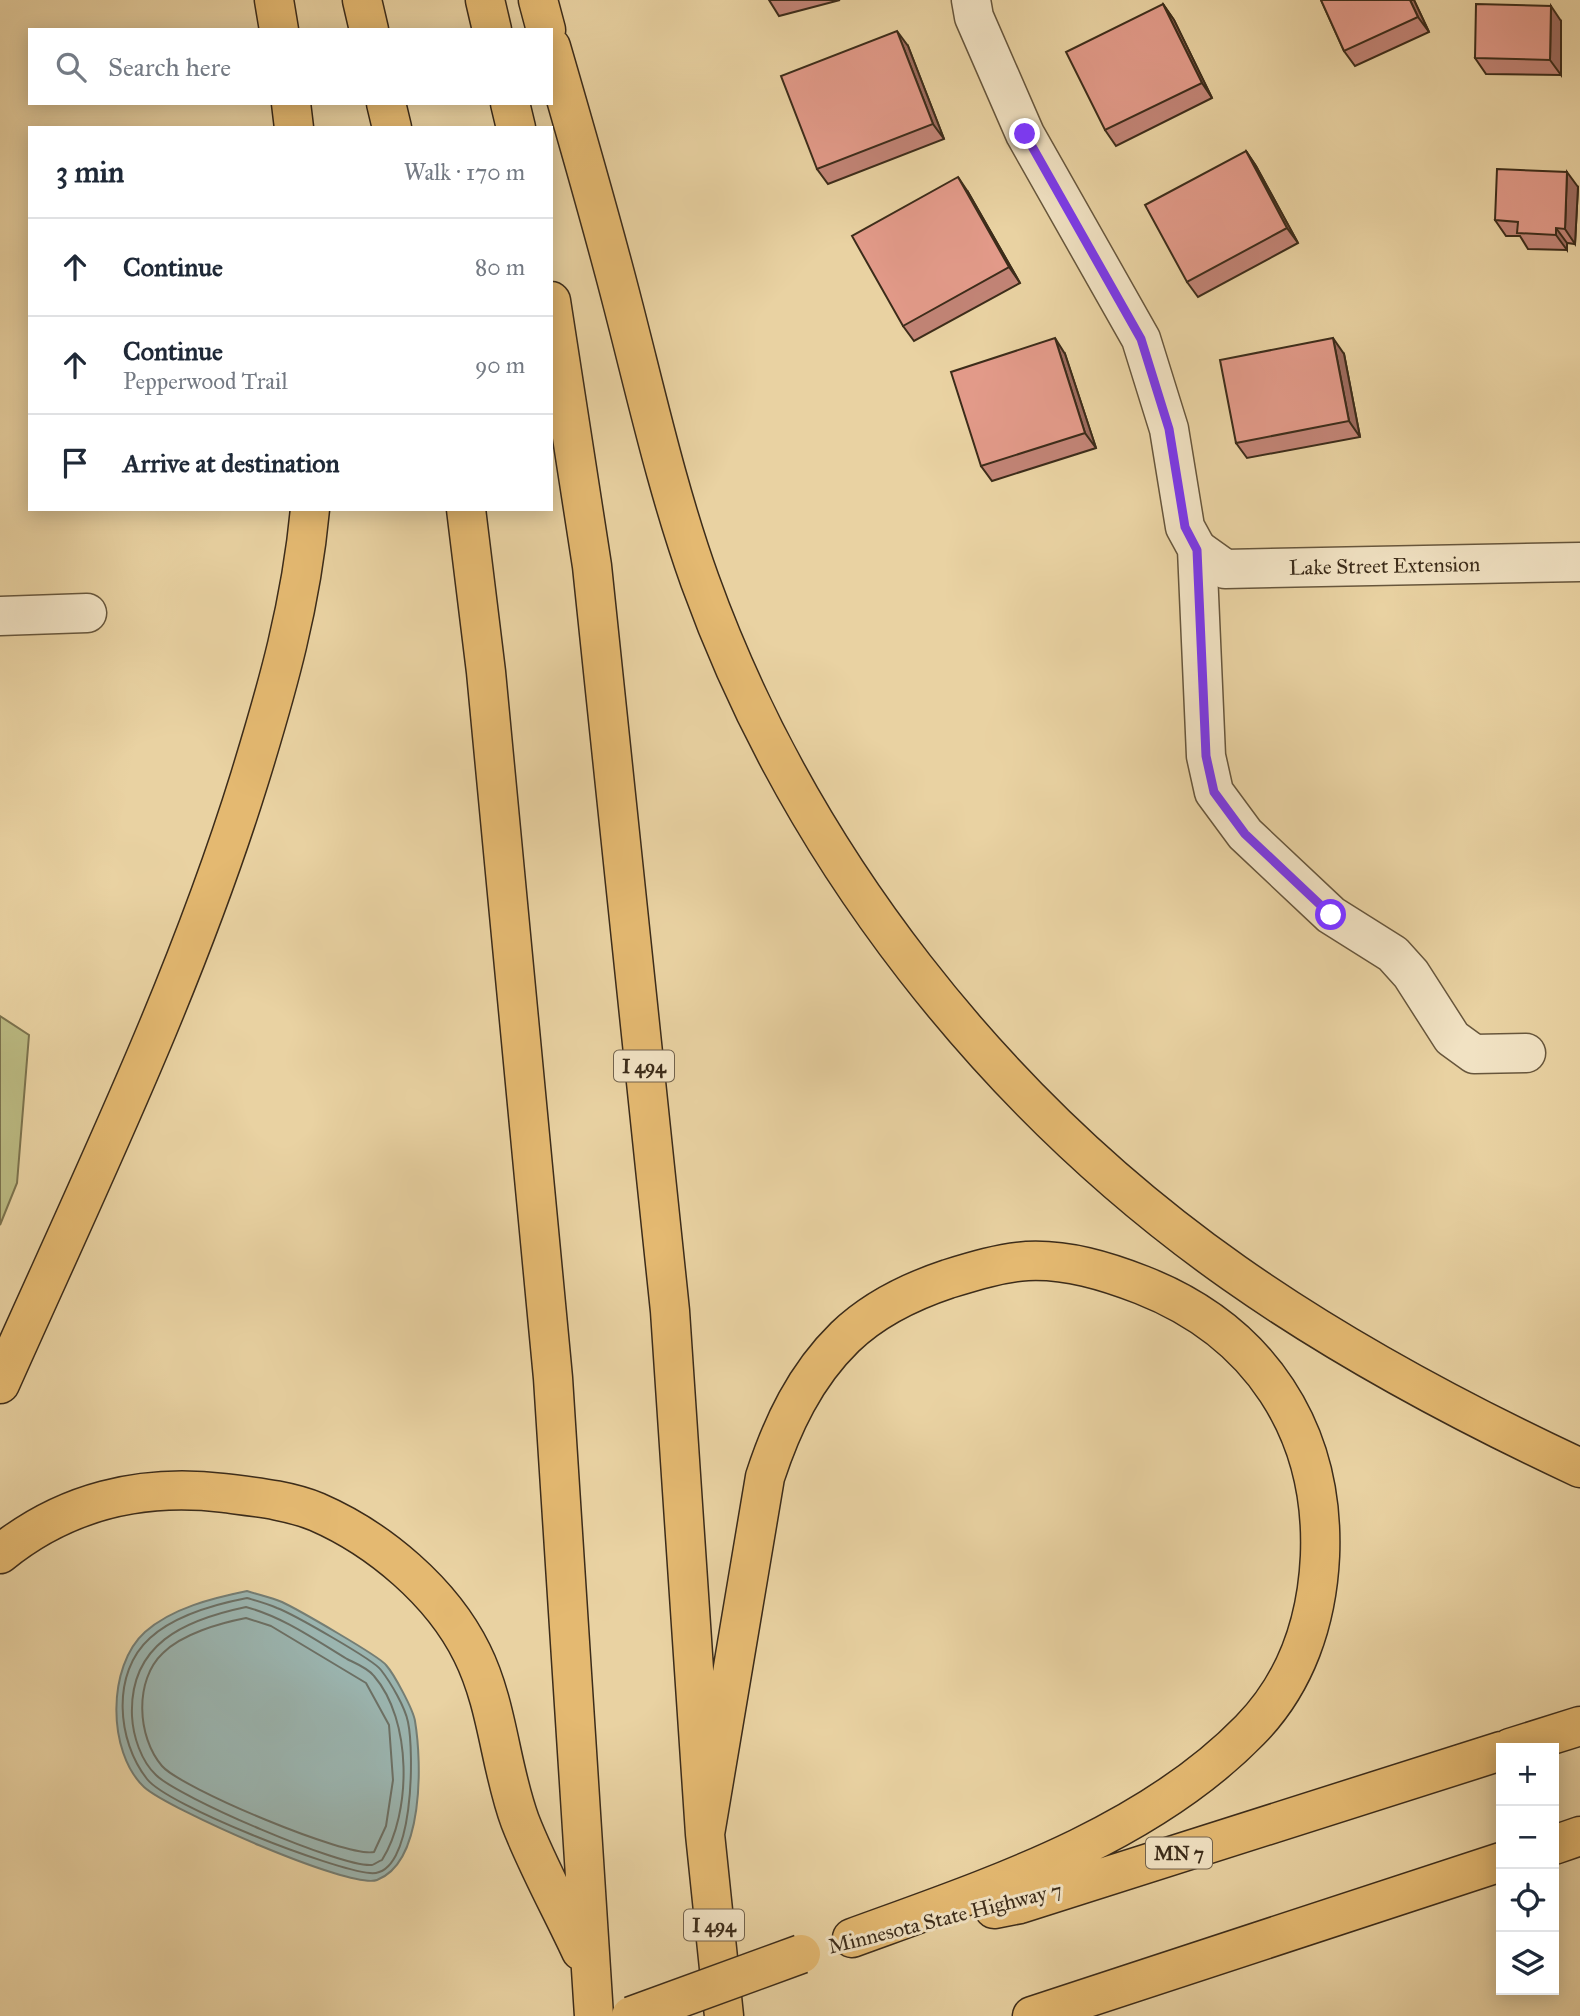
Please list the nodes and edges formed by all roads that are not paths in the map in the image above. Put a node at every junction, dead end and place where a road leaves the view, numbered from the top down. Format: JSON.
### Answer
{"nodes":[{"id":1,"x":274,"y":0,"type":"edge"},
{"id":2,"x":362,"y":0,"type":"edge"},
{"id":3,"x":485,"y":0,"type":"edge"},
{"id":4,"x":538,"y":0,"type":"edge"},
{"id":5,"x":971,"y":0,"type":"edge"},
{"id":6,"x":279,"y":28,"type":"edge"},
{"id":7,"x":369,"y":28,"type":"edge"},
{"id":8,"x":492,"y":28,"type":"edge"},
{"id":9,"x":545,"y":28,"type":"edge"},
{"id":10,"x":553,"y":54,"type":"edge"},
{"id":11,"x":292,"y":105,"type":"edge"},
{"id":12,"x":386,"y":105,"type":"edge"},
{"id":13,"x":510,"y":105,"type":"edge"},
{"id":14,"x":295,"y":126,"type":"edge"},
{"id":15,"x":392,"y":126,"type":"edge"},
{"id":16,"x":516,"y":126,"type":"edge"},
{"id":17,"x":553,"y":314,"type":"edge"},
{"id":18,"x":310,"y":511,"type":"edge"},
{"id":19,"x":467,"y":511,"type":"edge"},
{"id":20,"x":1197,"y":550,"type":"junction"},
{"id":21,"x":1580,"y":562,"type":"edge"},
{"id":22,"x":86,"y":613,"type":"dead end"},
{"id":23,"x":0,"y":616,"type":"edge"},
{"id":24,"x":1526,"y":1052,"type":"dead end"},
{"id":25,"x":0,"y":1384,"type":"edge"},
{"id":26,"x":1580,"y":1468,"type":"edge"},
{"id":27,"x":0,"y":1554,"type":"edge"},
{"id":28,"x":1580,"y":1726,"type":"edge"},
{"id":29,"x":1526,"y":1743,"type":"edge"},
{"id":30,"x":1496,"y":1753,"type":"edge"},
{"id":31,"x":705,"y":1834,"type":"junction"},
{"id":32,"x":1580,"y":1836,"type":"edge"},
{"id":33,"x":1559,"y":1843,"type":"edge"},
{"id":34,"x":1496,"y":1864,"type":"edge"},
{"id":35,"x":852,"y":1938,"type":"junction"},
{"id":36,"x":592,"y":1974,"type":"junction"},
{"id":37,"x":594,"y":2016,"type":"edge"},
{"id":38,"x":631,"y":2016,"type":"edge"},
{"id":39,"x":724,"y":2016,"type":"edge"},
{"id":40,"x":1032,"y":2016,"type":"edge"}],
"edges":[{"from":1,"to":6,"type":"highway"},
{"from":2,"to":7,"type":"highway"},
{"from":3,"to":8,"type":"highway"},
{"from":4,"to":9,"type":"highway"},
{"from":5,"to":20,"type":"street"},
{"from":10,"to":26,"type":"highway"},
{"from":11,"to":14,"type":"highway"},
{"from":12,"to":15,"type":"highway"},
{"from":13,"to":16,"type":"highway"},
{"from":17,"to":31,"type":"highway","number":"I 494"},
{"from":18,"to":25,"type":"highway"},
{"from":19,"to":36,"type":"highway"},
{"from":20,"to":21,"type":"street","name":"Lake Street Extension"},
{"from":20,"to":24,"type":"street"},
{"from":22,"to":23,"type":"street"},
{"from":27,"to":36,"type":"highway"},
{"from":28,"to":29,"type":"highway"},
{"from":30,"to":35,"type":"highway","name":"Minnesota State Highway 7","number":"MN 7"},
{"from":31,"to":35,"type":"highway"},
{"from":31,"to":39,"type":"highway","number":"I 494"},
{"from":32,"to":33,"type":"highway"},
{"from":34,"to":40,"type":"highway"},
{"from":35,"to":38,"type":"highway","name":"Minnesota State Highway 7","number":"MN 7","bridge":true},
{"from":36,"to":37,"type":"highway"}]}
